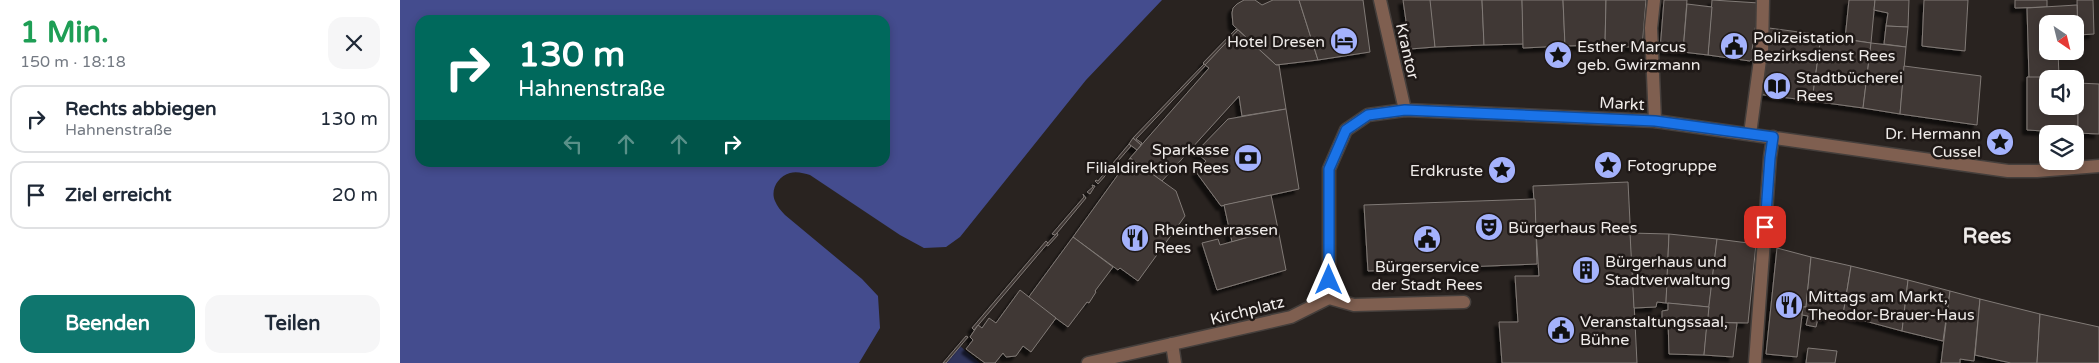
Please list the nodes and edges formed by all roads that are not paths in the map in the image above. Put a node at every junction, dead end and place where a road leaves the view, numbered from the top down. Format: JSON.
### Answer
{"nodes":[{"id":1,"x":1380,"y":0,"type":"edge"},
{"id":2,"x":1654,"y":0,"type":"edge"},
{"id":3,"x":1763,"y":0,"type":"edge"},
{"id":4,"x":1405,"y":110,"type":"junction"},
{"id":5,"x":1655,"y":121,"type":"junction"},
{"id":6,"x":1750,"y":134,"type":"junction"},
{"id":7,"x":1773,"y":137,"type":"junction"},
{"id":8,"x":2099,"y":166,"type":"edge"},
{"id":9,"x":1329,"y":298,"type":"junction"},
{"id":10,"x":1464,"y":302,"type":"dead end"},
{"id":11,"x":1172,"y":344,"type":"junction"},
{"id":12,"x":1088,"y":363,"type":"edge"},
{"id":13,"x":1175,"y":363,"type":"edge"},
{"id":14,"x":1755,"y":363,"type":"edge"}],
"edges":[{"from":1,"to":4,"type":"street","name":"Krantor"},
{"from":2,"to":5,"type":"street"},
{"from":3,"to":6,"type":"street"},
{"from":4,"to":5,"type":"street","name":"Markt"},
{"from":4,"to":9,"type":"street","name":"Markt"},
{"from":5,"to":6,"type":"street","name":"Markt"},
{"from":6,"to":7,"type":"street","name":"Markt"},
{"from":7,"to":8,"type":"street","name":"Markt"},
{"from":7,"to":14,"type":"street"},
{"from":9,"to":10,"type":"street"},
{"from":9,"to":11,"type":"street","name":"Kirchplatz"},
{"from":11,"to":12,"type":"street","name":"Kirchplatz"},
{"from":11,"to":13,"type":"street"}]}
